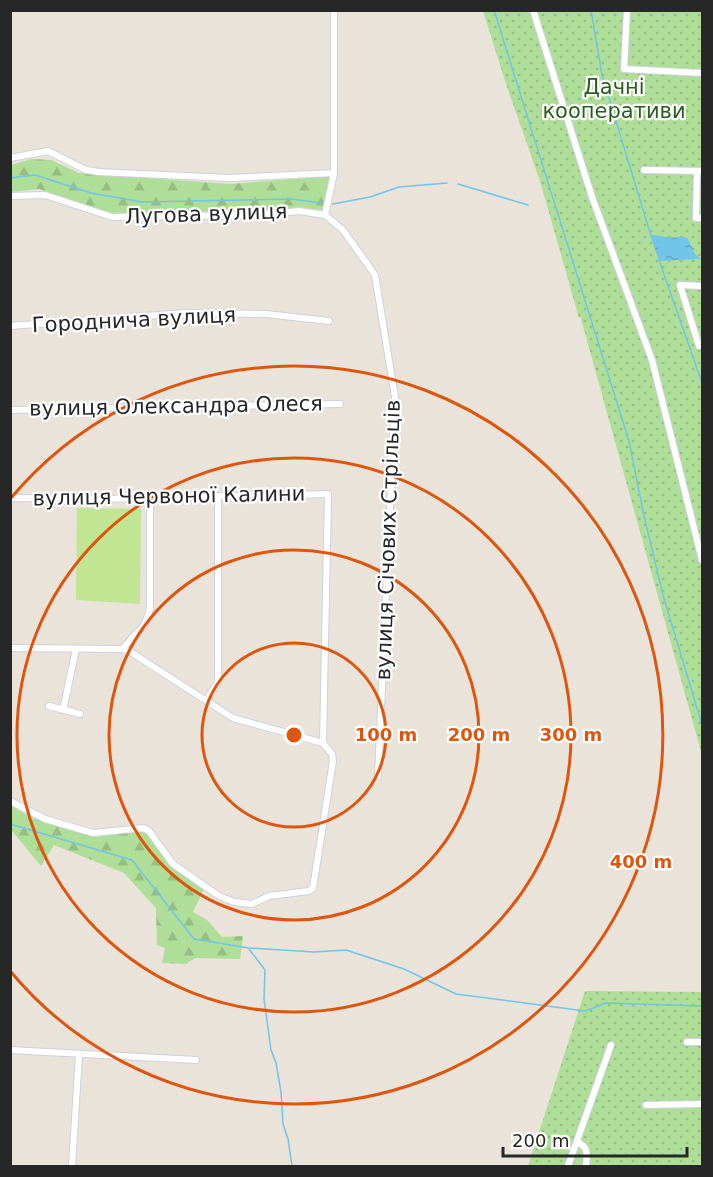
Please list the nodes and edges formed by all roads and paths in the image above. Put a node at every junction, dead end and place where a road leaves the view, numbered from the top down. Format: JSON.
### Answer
{"nodes":[{"id":1,"x":533,"y":10,"type":"edge"},
{"id":2,"x":627,"y":10,"type":"edge"},
{"id":3,"x":334,"y":13,"type":"dead end"},
{"id":4,"x":702,"y":73,"type":"edge"},
{"id":5,"x":10,"y":158,"type":"edge"},
{"id":6,"x":644,"y":170,"type":"dead end"},
{"id":7,"x":700,"y":171,"type":"edge"},
{"id":8,"x":334,"y":173,"type":"junction"},
{"id":9,"x":10,"y":196,"type":"edge"},
{"id":10,"x":325,"y":215,"type":"junction"},
{"id":11,"x":702,"y":218,"type":"edge"},
{"id":12,"x":702,"y":286,"type":"edge"},
{"id":13,"x":329,"y":321,"type":"dead end"},
{"id":14,"x":10,"y":326,"type":"edge"},
{"id":15,"x":702,"y":345,"type":"edge"},
{"id":16,"x":340,"y":404,"type":"dead end"},
{"id":17,"x":10,"y":410,"type":"edge"},
{"id":18,"x":218,"y":496,"type":"junction"},
{"id":19,"x":10,"y":498,"type":"edge"},
{"id":20,"x":150,"y":498,"type":"junction"},
{"id":21,"x":702,"y":560,"type":"edge"},
{"id":22,"x":10,"y":648,"type":"edge"},
{"id":23,"x":76,"y":649,"type":"junction"},
{"id":24,"x":122,"y":649,"type":"junction"},
{"id":25,"x":207,"y":699,"type":"junction"},
{"id":26,"x":49,"y":706,"type":"dead end"},
{"id":27,"x":63,"y":710,"type":"junction"},
{"id":28,"x":80,"y":714,"type":"dead end"},
{"id":29,"x":323,"y":743,"type":"junction"},
{"id":30,"x":378,"y":776,"type":"dead end"},
{"id":31,"x":10,"y":801,"type":"edge"},
{"id":32,"x":687,"y":1042,"type":"dead end"},
{"id":33,"x":702,"y":1042,"type":"edge"},
{"id":34,"x":611,"y":1045,"type":"dead end"},
{"id":35,"x":10,"y":1050,"type":"edge"},
{"id":36,"x":79,"y":1055,"type":"junction"},
{"id":37,"x":196,"y":1060,"type":"dead end"},
{"id":38,"x":702,"y":1104,"type":"edge"},
{"id":39,"x":646,"y":1105,"type":"dead end"},
{"id":40,"x":577,"y":1142,"type":"junction"},
{"id":41,"x":72,"y":1167,"type":"edge"},
{"id":42,"x":568,"y":1167,"type":"edge"},
{"id":43,"x":586,"y":1167,"type":"edge"}],
"edges":[{"from":1,"to":21,"type":"street"},
{"from":2,"to":4,"type":"street"},
{"from":3,"to":8,"type":"street"},
{"from":5,"to":8,"type":"street","name":"Лугова вулиця"},
{"from":6,"to":7,"type":"street"},
{"from":7,"to":11,"type":"street"},
{"from":8,"to":10,"type":"street"},
{"from":9,"to":10,"type":"street","name":"Лугова вулиця"},
{"from":10,"to":30,"type":"street","name":"вулиця Січових Стрільців"},
{"from":12,"to":15,"type":"street"},
{"from":13,"to":14,"type":"street","name":"Городнича вулиця"},
{"from":16,"to":17,"type":"street","name":"вулиця Олександра Олеся"},
{"from":18,"to":20,"type":"street","name":"вулиця Червоної Калини"},
{"from":18,"to":25,"type":"street"},
{"from":18,"to":29,"type":"street","name":"вулиця Червоної Калини"},
{"from":19,"to":20,"type":"street","name":"вулиця Червоної Калини"},
{"from":20,"to":24,"type":"street"},
{"from":22,"to":23,"type":"street"},
{"from":23,"to":24,"type":"street"},
{"from":23,"to":27,"type":"street"},
{"from":24,"to":25,"type":"street"},
{"from":25,"to":29,"type":"street"},
{"from":26,"to":27,"type":"street"},
{"from":27,"to":28,"type":"street"},
{"from":29,"to":31,"type":"street"},
{"from":32,"to":33,"type":"street"},
{"from":34,"to":40,"type":"street"},
{"from":35,"to":36,"type":"street"},
{"from":36,"to":37,"type":"street"},
{"from":36,"to":41,"type":"street"},
{"from":38,"to":39,"type":"street"},
{"from":40,"to":42,"type":"street"},
{"from":40,"to":43,"type":"street"}]}
